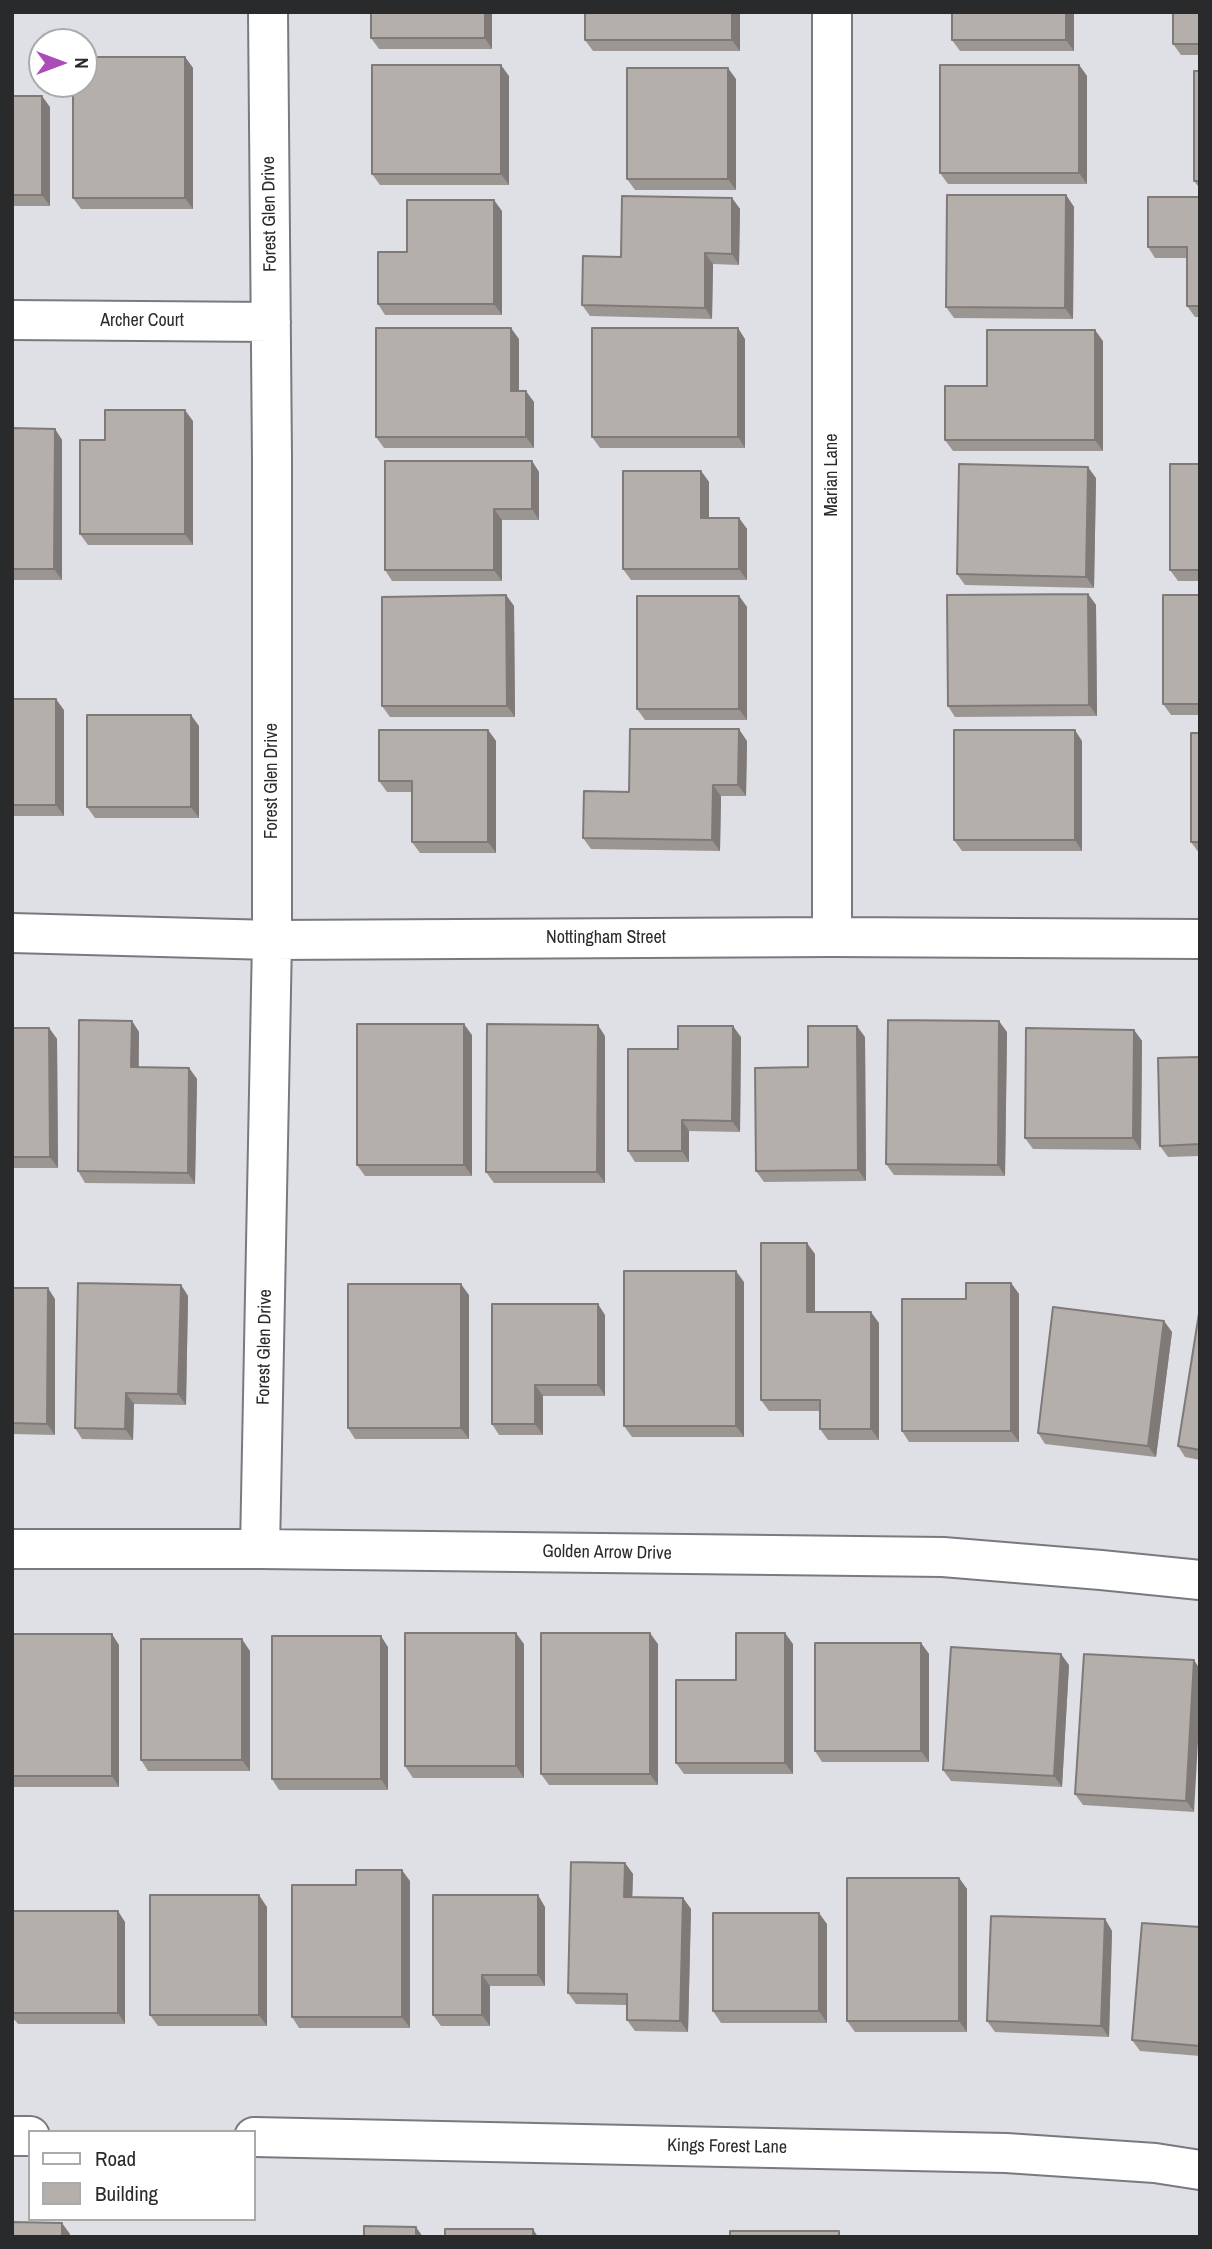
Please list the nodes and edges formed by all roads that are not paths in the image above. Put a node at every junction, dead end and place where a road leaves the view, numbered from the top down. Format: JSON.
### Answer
{"nodes":[{"id":1,"x":268,"y":12,"type":"edge"},
{"id":2,"x":832,"y":12,"type":"edge"},
{"id":3,"x":12,"y":320,"type":"edge"},
{"id":4,"x":271,"y":322,"type":"junction"},
{"id":5,"x":12,"y":933,"type":"edge"},
{"id":6,"x":832,"y":937,"type":"junction"},
{"id":7,"x":1200,"y":939,"type":"edge"},
{"id":8,"x":272,"y":940,"type":"junction"},
{"id":9,"x":12,"y":1549,"type":"edge"},
{"id":10,"x":260,"y":1549,"type":"junction"},
{"id":11,"x":1200,"y":1580,"type":"edge"},
{"id":12,"x":256,"y":2137,"type":"edge"},
{"id":13,"x":1200,"y":2171,"type":"edge"}],
"edges":[{"from":1,"to":4,"type":"street","name":"Forest Glen Drive"},
{"from":2,"to":6,"type":"street","name":"Marian Lane"},
{"from":3,"to":4,"type":"street","name":"Archer Court"},
{"from":4,"to":8,"type":"street","name":"Forest Glen Drive"},
{"from":5,"to":8,"type":"street","name":"Nottingham Street"},
{"from":6,"to":7,"type":"street","name":"Nottingham Street"},
{"from":6,"to":8,"type":"street","name":"Nottingham Street"},
{"from":8,"to":10,"type":"street","name":"Forest Glen Drive"},
{"from":9,"to":10,"type":"street","name":"Golden Arrow Drive"},
{"from":10,"to":11,"type":"street","name":"Golden Arrow Drive"},
{"from":12,"to":13,"type":"street","name":"Kings Forest Lane"}]}
